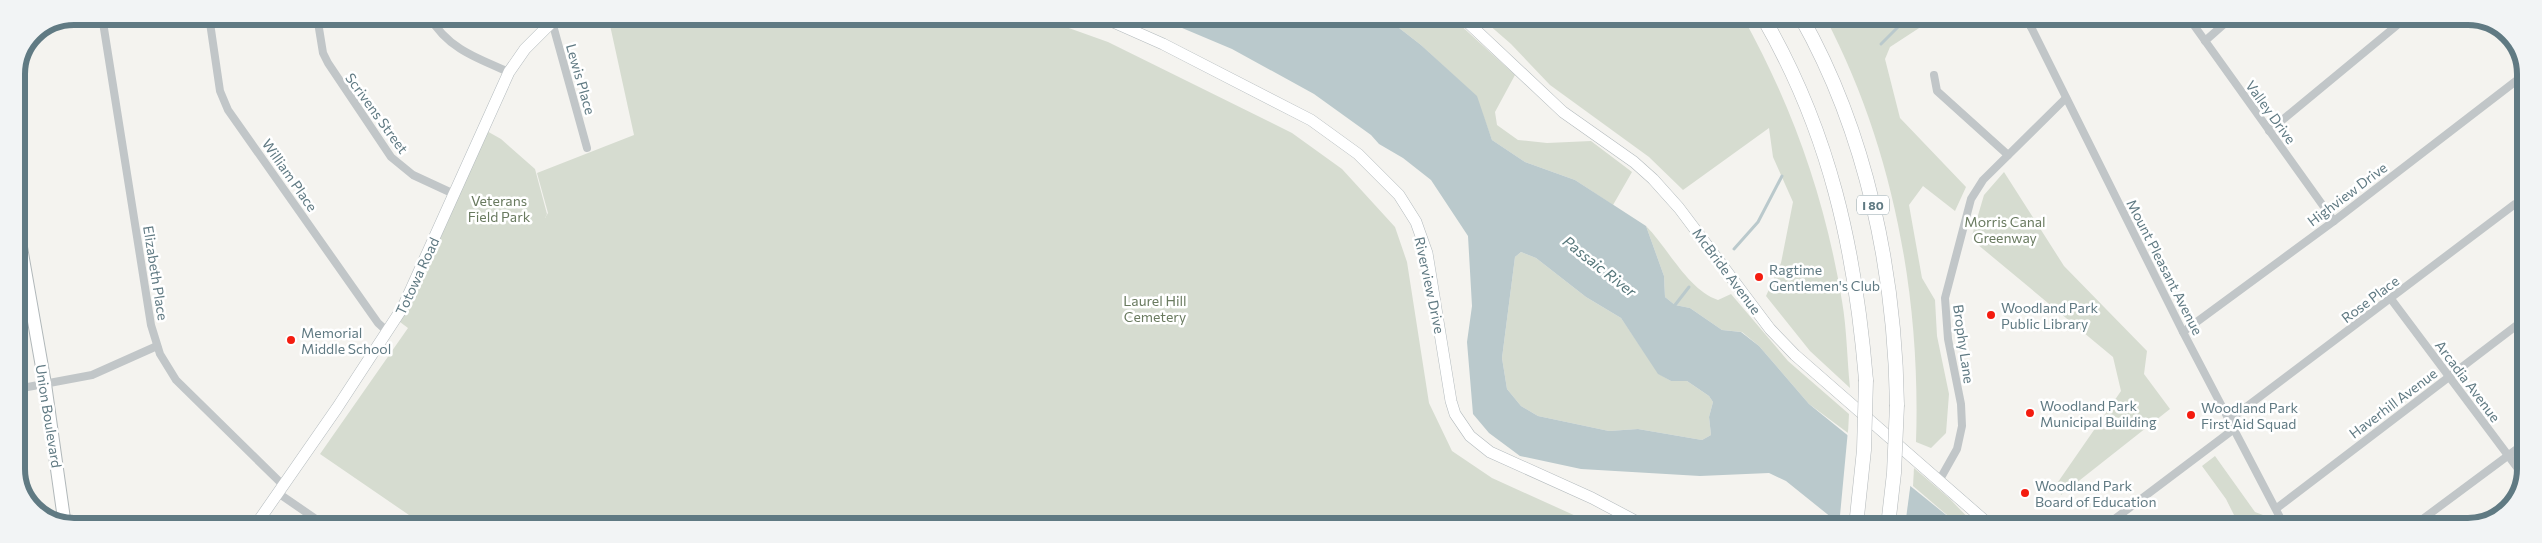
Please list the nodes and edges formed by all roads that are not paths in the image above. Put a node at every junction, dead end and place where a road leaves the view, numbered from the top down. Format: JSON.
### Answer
{"nodes":[{"id":1,"x":103,"y":25,"type":"edge"},
{"id":2,"x":210,"y":25,"type":"edge"},
{"id":3,"x":319,"y":25,"type":"edge"},
{"id":4,"x":435,"y":25,"type":"edge"},
{"id":5,"x":547,"y":25,"type":"edge"},
{"id":6,"x":555,"y":25,"type":"edge"},
{"id":7,"x":1119,"y":25,"type":"edge"},
{"id":8,"x":1471,"y":25,"type":"edge"},
{"id":9,"x":1767,"y":25,"type":"edge"},
{"id":10,"x":1805,"y":25,"type":"edge"},
{"id":11,"x":2034,"y":25,"type":"edge"},
{"id":12,"x":2194,"y":25,"type":"edge"},
{"id":13,"x":2223,"y":25,"type":"edge"},
{"id":14,"x":2397,"y":25,"type":"edge"},
{"id":15,"x":2031,"y":27,"type":"joint"},
{"id":16,"x":2205,"y":41,"type":"junction"},
{"id":17,"x":508,"y":72,"type":"junction"},
{"id":18,"x":1934,"y":75,"type":"dead end"},
{"id":19,"x":2517,"y":80,"type":"edge"},
{"id":20,"x":2066,"y":98,"type":"junction"},
{"id":21,"x":2269,"y":131,"type":"junction"},
{"id":22,"x":587,"y":148,"type":"dead end"},
{"id":23,"x":2008,"y":154,"type":"junction"},
{"id":24,"x":454,"y":194,"type":"junction"},
{"id":25,"x":2517,"y":204,"type":"edge"},
{"id":26,"x":2334,"y":221,"type":"junction"},
{"id":27,"x":25,"y":298,"type":"edge"},
{"id":28,"x":2391,"y":299,"type":"junction"},
{"id":29,"x":2517,"y":325,"type":"edge"},
{"id":30,"x":388,"y":332,"type":"junction"},
{"id":31,"x":2182,"y":332,"type":"junction"},
{"id":32,"x":157,"y":346,"type":"junction"},
{"id":33,"x":2449,"y":377,"type":"junction"},
{"id":34,"x":45,"y":384,"type":"junction"},
{"id":35,"x":25,"y":388,"type":"edge"},
{"id":36,"x":2229,"y":420,"type":"junction"},
{"id":37,"x":2234,"y":429,"type":"junction"},
{"id":38,"x":2517,"y":448,"type":"edge"},
{"id":39,"x":2508,"y":455,"type":"junction"},
{"id":40,"x":2517,"y":467,"type":"edge"},
{"id":41,"x":1939,"y":480,"type":"junction"},
{"id":42,"x":280,"y":489,"type":"junction"},
{"id":43,"x":2276,"y":508,"type":"junction"},
{"id":44,"x":65,"y":517,"type":"edge"},
{"id":45,"x":260,"y":518,"type":"edge"},
{"id":46,"x":316,"y":518,"type":"edge"},
{"id":47,"x":1630,"y":518,"type":"edge"},
{"id":48,"x":1857,"y":518,"type":"edge"},
{"id":49,"x":1889,"y":518,"type":"edge"},
{"id":50,"x":1983,"y":518,"type":"edge"},
{"id":51,"x":2116,"y":518,"type":"edge"},
{"id":52,"x":2281,"y":518,"type":"edge"},
{"id":53,"x":2424,"y":518,"type":"edge"}],
"edges":[{"from":1,"to":32,"type":"street","name":"Elizabeth Place"},
{"from":2,"to":30,"type":"street","name":"William Place"},
{"from":3,"to":24,"type":"street","name":"Scrivens Street"},
{"from":4,"to":17,"type":"street"},
{"from":5,"to":17,"type":"main road","name":"Totowa Road"},
{"from":6,"to":22,"type":"street","name":"Lewis Place"},
{"from":7,"to":47,"type":"main road","name":"Riverview Drive"},
{"from":8,"to":41,"type":"main road","name":"McBride Avenue"},
{"from":9,"to":48,"type":"highway","number":"I 80","bridge":true},
{"from":10,"to":49,"type":"highway","number":"I 80","bridge":true},
{"from":11,"to":15,"type":"street"},
{"from":12,"to":16,"type":"street","name":"Valley Drive"},
{"from":13,"to":16,"type":"street"},
{"from":14,"to":21,"type":"street"},
{"from":15,"to":20,"type":"street","name":"Mount Pleasant Avenue"},
{"from":16,"to":21,"type":"street","name":"Valley Drive"},
{"from":17,"to":24,"type":"main road","name":"Totowa Road"},
{"from":18,"to":23,"type":"street"},
{"from":19,"to":26,"type":"street","name":"Highview Drive"},
{"from":20,"to":23,"type":"street","name":"Brophy Lane"},
{"from":20,"to":31,"type":"street","name":"Mount Pleasant Avenue"},
{"from":21,"to":26,"type":"street","name":"Valley Drive"},
{"from":23,"to":41,"type":"street","name":"Brophy Lane"},
{"from":24,"to":30,"type":"main road","name":"Totowa Road"},
{"from":25,"to":28,"type":"street","name":"Rose Place"},
{"from":26,"to":31,"type":"street","name":"Highview Drive"},
{"from":27,"to":34,"type":"main road","name":"Union Boulevard"},
{"from":28,"to":33,"type":"street","name":"Arcadia Avenue"},
{"from":28,"to":36,"type":"street","name":"Rose Place"},
{"from":29,"to":33,"type":"street","name":"Haverhill Avenue"},
{"from":30,"to":42,"type":"main road","name":"Totowa Road"},
{"from":31,"to":36,"type":"street","name":"Mount Pleasant Avenue"},
{"from":32,"to":34,"type":"street"},
{"from":32,"to":42,"type":"street","name":"Elizabeth Place"},
{"from":33,"to":39,"type":"street","name":"Arcadia Avenue"},
{"from":33,"to":43,"type":"street","name":"Haverhill Avenue"},
{"from":34,"to":35,"type":"street"},
{"from":34,"to":44,"type":"main road","name":"Union Boulevard"},
{"from":36,"to":37,"type":"street","name":"Mount Pleasant Avenue"},
{"from":37,"to":43,"type":"street","name":"Mount Pleasant Avenue"},
{"from":37,"to":51,"type":"street"},
{"from":38,"to":39,"type":"street"},
{"from":39,"to":40,"type":"street","name":"Arcadia Avenue"},
{"from":39,"to":53,"type":"street"},
{"from":41,"to":50,"type":"main road","name":"McBride Avenue"},
{"from":42,"to":45,"type":"main road","name":"Totowa Road"},
{"from":42,"to":46,"type":"street","name":"Elizabeth Place"},
{"from":43,"to":52,"type":"street","name":"Mount Pleasant Avenue"}]}
